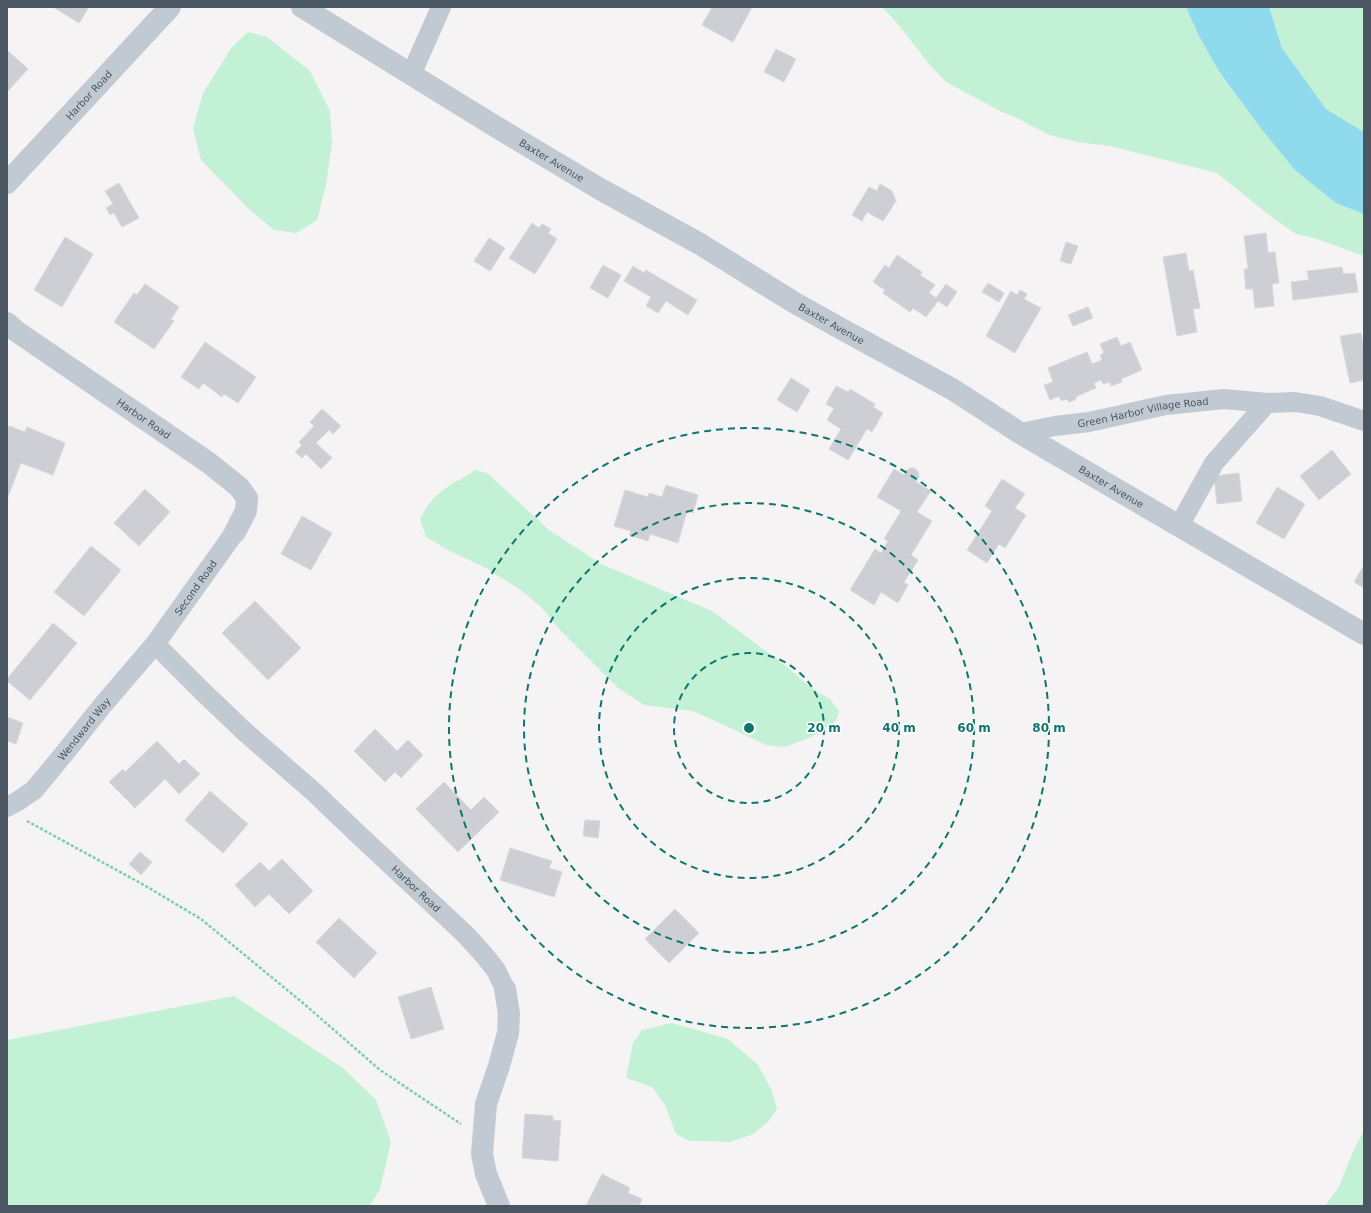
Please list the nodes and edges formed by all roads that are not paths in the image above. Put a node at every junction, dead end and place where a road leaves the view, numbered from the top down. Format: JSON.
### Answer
{"nodes":[{"id":1,"x":170,"y":7,"type":"edge"},
{"id":2,"x":302,"y":7,"type":"edge"},
{"id":3,"x":441,"y":7,"type":"edge"},
{"id":4,"x":411,"y":74,"type":"junction"},
{"id":5,"x":7,"y":183,"type":"edge"},
{"id":6,"x":10,"y":332,"type":"edge"},
{"id":7,"x":1267,"y":403,"type":"junction"},
{"id":8,"x":1364,"y":421,"type":"edge"},
{"id":9,"x":1020,"y":434,"type":"junction"},
{"id":10,"x":1179,"y":526,"type":"junction"},
{"id":11,"x":235,"y":532,"type":"joint"},
{"id":12,"x":1364,"y":634,"type":"edge"},
{"id":13,"x":155,"y":644,"type":"junction"},
{"id":14,"x":14,"y":812,"type":"edge"},
{"id":15,"x":505,"y":989,"type":"joint"},
{"id":16,"x":499,"y":1206,"type":"edge"}],
"edges":[{"from":1,"to":5,"type":"street","name":"Harbor Road"},
{"from":2,"to":4,"type":"street","name":"Baxter Avenue"},
{"from":3,"to":4,"type":"street"},
{"from":4,"to":9,"type":"street","name":"Baxter Avenue"},
{"from":6,"to":11,"type":"street","name":"Harbor Road"},
{"from":7,"to":8,"type":"street","name":"Green Harbor Village Road"},
{"from":7,"to":9,"type":"street","name":"Green Harbor Village Road"},
{"from":7,"to":10,"type":"street"},
{"from":9,"to":10,"type":"street","name":"Baxter Avenue"},
{"from":10,"to":12,"type":"street","name":"Baxter Avenue"},
{"from":11,"to":13,"type":"street","name":"Second Road"},
{"from":13,"to":14,"type":"street","name":"Wendward Way"},
{"from":13,"to":15,"type":"street","name":"Harbor Road"},
{"from":15,"to":16,"type":"street","name":"Harbor Road"}]}
